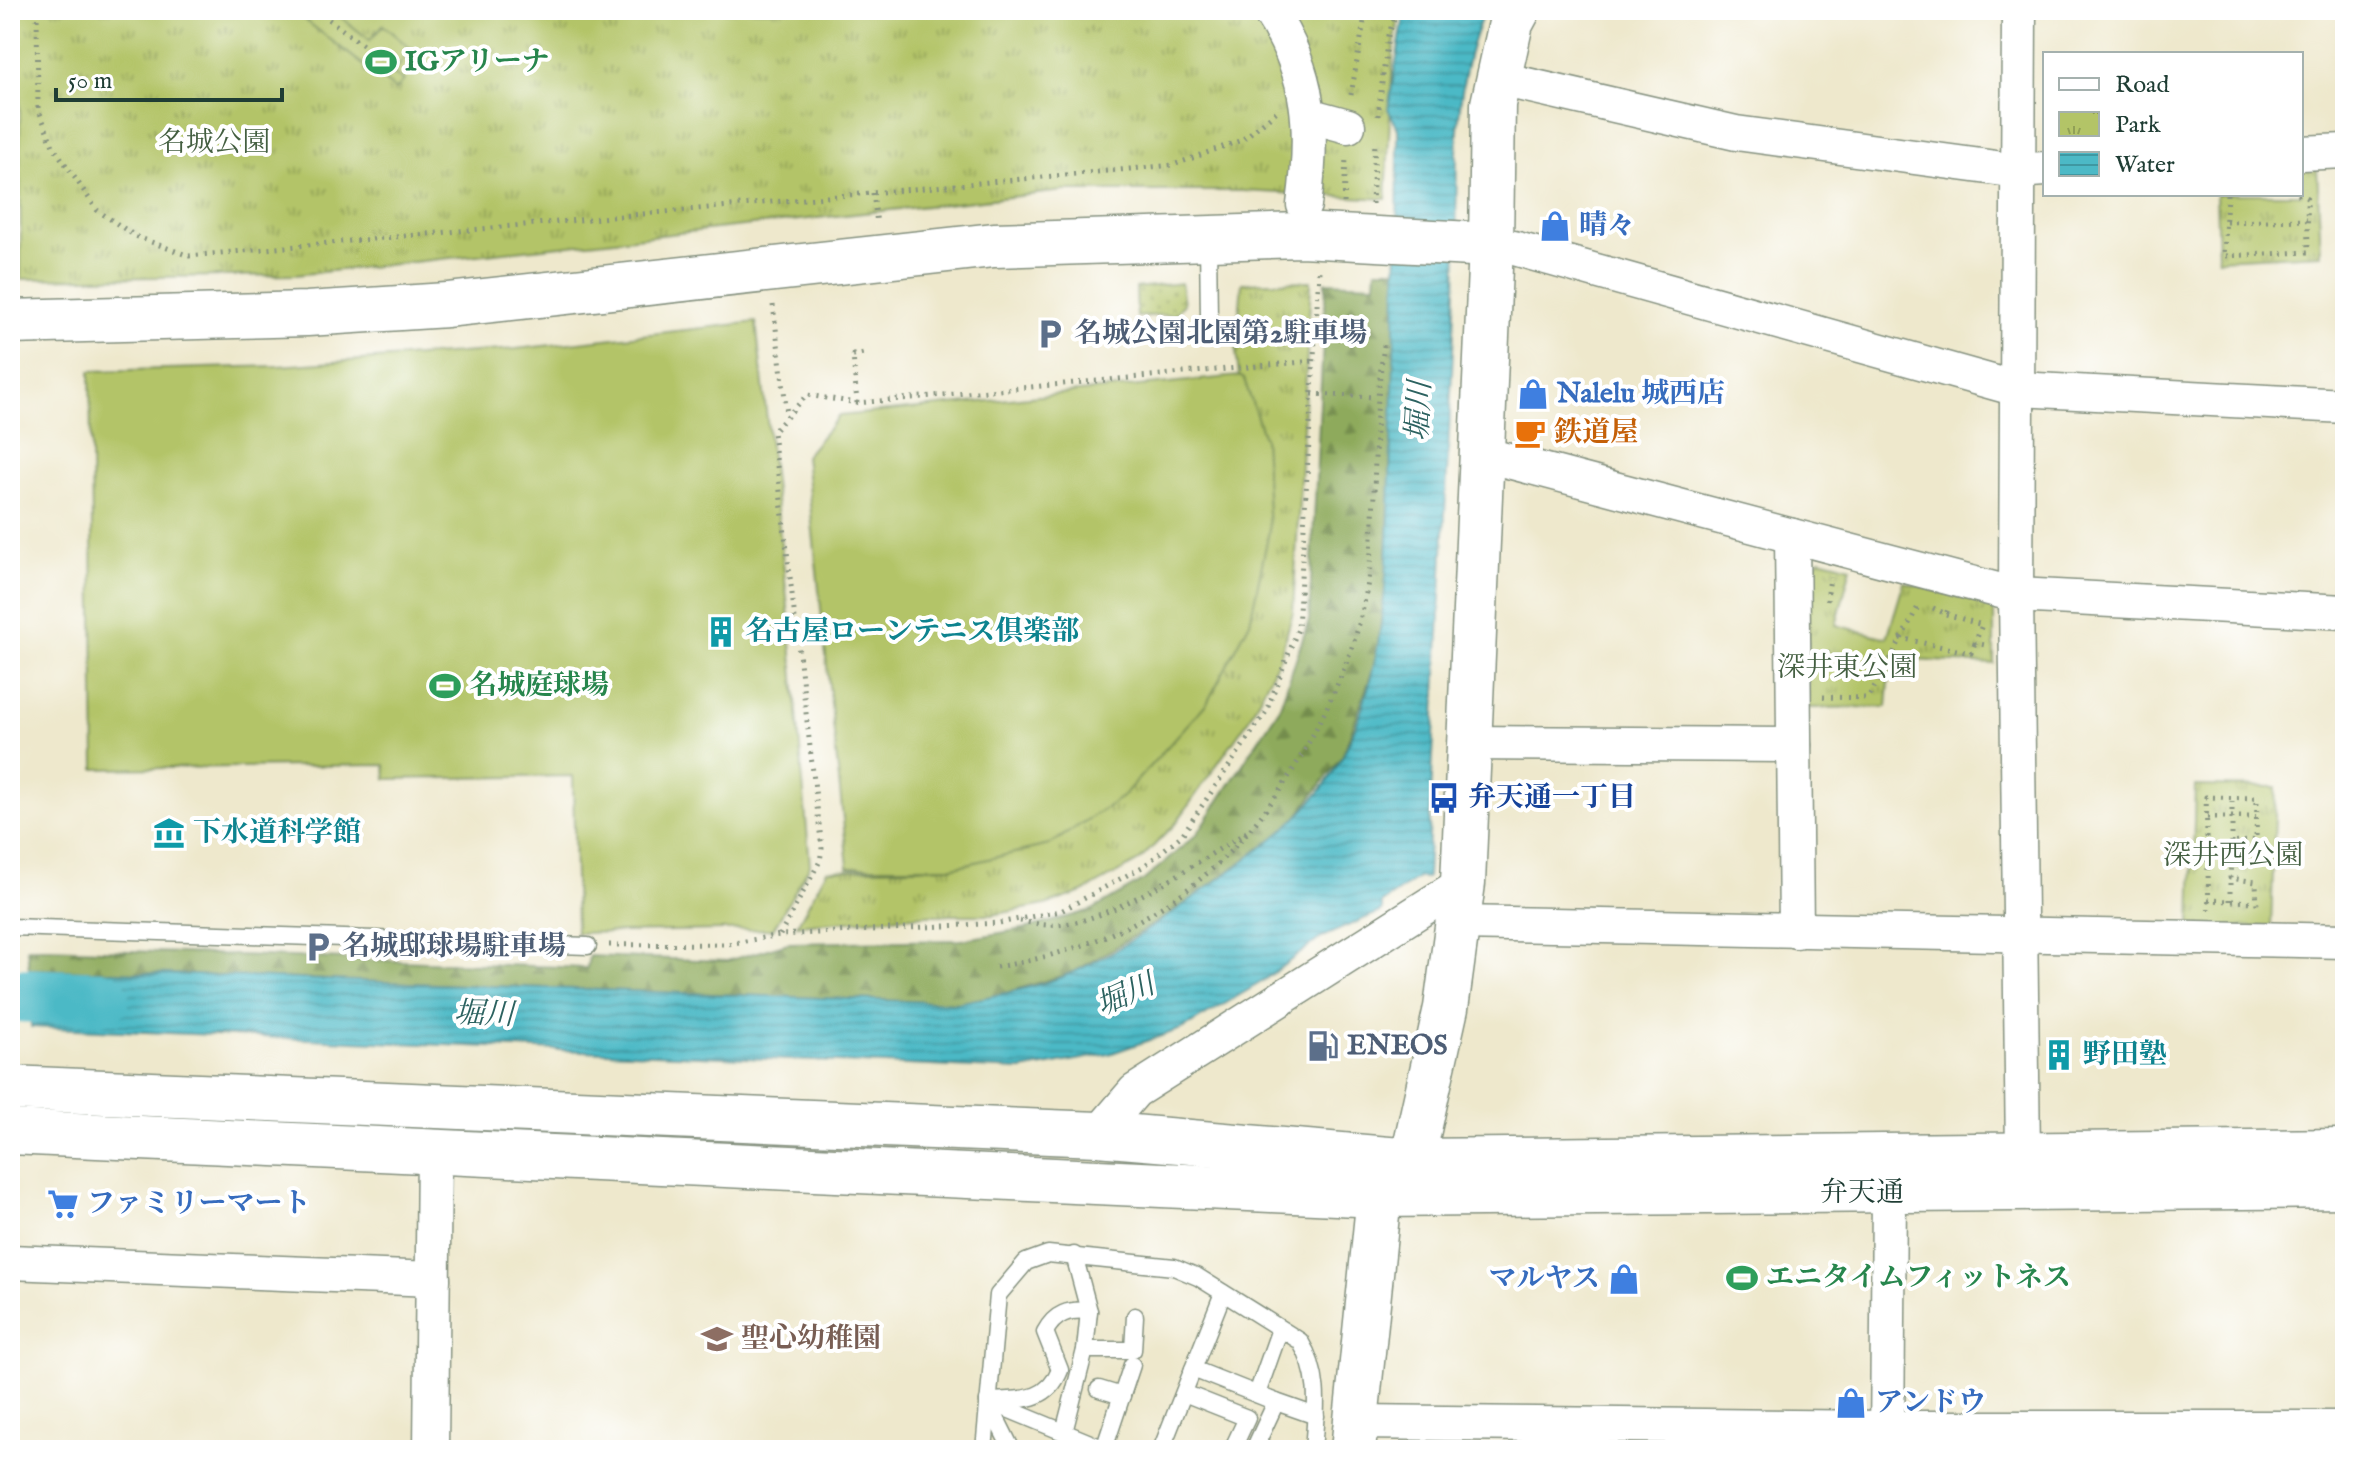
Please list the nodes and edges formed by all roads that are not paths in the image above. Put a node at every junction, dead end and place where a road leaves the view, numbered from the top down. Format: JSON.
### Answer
{"nodes":[{"id":1,"x":1269,"y":10,"type":"edge"},
{"id":2,"x":1518,"y":10,"type":"edge"},
{"id":3,"x":2019,"y":10,"type":"edge"},
{"id":4,"x":1496,"y":78,"type":"junction"},
{"id":5,"x":1311,"y":116,"type":"junction"},
{"id":6,"x":1348,"y":126,"type":"dead end"},
{"id":7,"x":2345,"y":151,"type":"edge"},
{"id":8,"x":2303,"y":153,"type":"edge"},
{"id":9,"x":2032,"y":170,"type":"edge"},
{"id":10,"x":1312,"y":221,"type":"junction"},
{"id":11,"x":1208,"y":238,"type":"junction"},
{"id":12,"x":1477,"y":244,"type":"junction"},
{"id":13,"x":1209,"y":319,"type":"dead end"},
{"id":14,"x":10,"y":322,"type":"edge"},
{"id":15,"x":2017,"y":389,"type":"junction"},
{"id":16,"x":2345,"y":406,"type":"edge"},
{"id":17,"x":1482,"y":454,"type":"junction"},
{"id":18,"x":1792,"y":536,"type":"junction"},
{"id":19,"x":2016,"y":595,"type":"junction"},
{"id":20,"x":2345,"y":612,"type":"edge"},
{"id":21,"x":1469,"y":743,"type":"junction"},
{"id":22,"x":1794,"y":745,"type":"junction"},
{"id":23,"x":1460,"y":903,"type":"junction"},
{"id":24,"x":10,"y":927,"type":"edge"},
{"id":25,"x":1796,"y":931,"type":"junction"},
{"id":26,"x":2020,"y":935,"type":"junction"},
{"id":27,"x":2345,"y":941,"type":"edge"},
{"id":28,"x":588,"y":946,"type":"road end"},
{"id":29,"x":10,"y":1088,"type":"edge"},
{"id":30,"x":10,"y":1132,"type":"edge"},
{"id":31,"x":1098,"y":1134,"type":"junction"},
{"id":32,"x":434,"y":1149,"type":"junction"},
{"id":33,"x":2345,"y":1151,"type":"edge"},
{"id":34,"x":2023,"y":1155,"type":"junction"},
{"id":35,"x":1412,"y":1161,"type":"junction"},
{"id":36,"x":2345,"y":1186,"type":"edge"},
{"id":37,"x":1889,"y":1193,"type":"junction"},
{"id":38,"x":1379,"y":1195,"type":"junction"},
{"id":39,"x":1074,"y":1255,"type":"junction"},
{"id":40,"x":10,"y":1262,"type":"edge"},
{"id":41,"x":433,"y":1279,"type":"junction"},
{"id":42,"x":1223,"y":1293,"type":"junction"},
{"id":43,"x":1089,"y":1311,"type":"junction"},
{"id":44,"x":1135,"y":1316,"type":"dead end"},
{"id":45,"x":1280,"y":1329,"type":"junction"},
{"id":46,"x":1085,"y":1350,"type":"junction"},
{"id":47,"x":1132,"y":1365,"type":"dead end"},
{"id":48,"x":1193,"y":1369,"type":"junction"},
{"id":49,"x":1099,"y":1389,"type":"dead end"},
{"id":50,"x":1184,"y":1393,"type":"junction"},
{"id":51,"x":1257,"y":1394,"type":"junction"},
{"id":52,"x":1122,"y":1396,"type":"junction"},
{"id":53,"x":988,"y":1401,"type":"junction"},
{"id":54,"x":1276,"y":1402,"type":"junction"},
{"id":55,"x":2345,"y":1428,"type":"edge"},
{"id":56,"x":1342,"y":1429,"type":"edge"},
{"id":57,"x":1064,"y":1432,"type":"junction"},
{"id":58,"x":1887,"y":1439,"type":"edge"},
{"id":59,"x":1105,"y":1449,"type":"edge"},
{"id":60,"x":431,"y":1450,"type":"edge"},
{"id":61,"x":984,"y":1450,"type":"edge"},
{"id":62,"x":1012,"y":1450,"type":"edge"},
{"id":63,"x":1161,"y":1450,"type":"edge"},
{"id":64,"x":1232,"y":1450,"type":"edge"},
{"id":65,"x":1268,"y":1450,"type":"edge"},
{"id":66,"x":1313,"y":1450,"type":"edge"}],
"edges":[{"from":1,"to":5,"type":"street"},
{"from":2,"to":4,"type":"street"},
{"from":3,"to":9,"type":"street"},
{"from":4,"to":9,"type":"street"},
{"from":4,"to":12,"type":"street"},
{"from":5,"to":6,"type":"street"},
{"from":5,"to":10,"type":"street"},
{"from":7,"to":8,"type":"street"},
{"from":9,"to":15,"type":"street"},
{"from":10,"to":11,"type":"street"},
{"from":10,"to":12,"type":"street"},
{"from":11,"to":13,"type":"lane"},
{"from":11,"to":14,"type":"street"},
{"from":12,"to":15,"type":"street"},
{"from":12,"to":17,"type":"street"},
{"from":15,"to":16,"type":"street"},
{"from":15,"to":19,"type":"street"},
{"from":17,"to":18,"type":"street"},
{"from":17,"to":21,"type":"street"},
{"from":18,"to":19,"type":"street"},
{"from":18,"to":22,"type":"street"},
{"from":19,"to":20,"type":"street"},
{"from":19,"to":26,"type":"street"},
{"from":21,"to":22,"type":"street"},
{"from":21,"to":23,"type":"street"},
{"from":22,"to":25,"type":"street"},
{"from":23,"to":25,"type":"street"},
{"from":23,"to":31,"type":"street"},
{"from":23,"to":35,"type":"street"},
{"from":24,"to":28,"type":"lane"},
{"from":25,"to":26,"type":"street"},
{"from":26,"to":27,"type":"street"},
{"from":26,"to":34,"type":"street"},
{"from":29,"to":31,"type":"street","name":"弁天通"},
{"from":30,"to":32,"type":"street","name":"弁天通"},
{"from":31,"to":35,"type":"street","name":"弁天通"},
{"from":32,"to":38,"type":"street","name":"弁天通"},
{"from":32,"to":41,"type":"street"},
{"from":33,"to":34,"type":"street","name":"弁天通"},
{"from":34,"to":35,"type":"street","name":"弁天通"},
{"from":35,"to":38,"type":"street"},
{"from":36,"to":37,"type":"street","name":"弁天通"},
{"from":37,"to":38,"type":"street","name":"弁天通"},
{"from":37,"to":58,"type":"street"},
{"from":38,"to":56,"type":"street"},
{"from":39,"to":42,"type":"lane"},
{"from":39,"to":43,"type":"lane"},
{"from":39,"to":53,"type":"lane"},
{"from":40,"to":41,"type":"street"},
{"from":41,"to":60,"type":"street"},
{"from":42,"to":45,"type":"lane"},
{"from":42,"to":48,"type":"lane"},
{"from":43,"to":46,"type":"lane"},
{"from":43,"to":53,"type":"lane"},
{"from":44,"to":46,"type":"lane"},
{"from":45,"to":51,"type":"lane"},
{"from":45,"to":56,"type":"lane"},
{"from":46,"to":57,"type":"lane"},
{"from":47,"to":52,"type":"lane"},
{"from":48,"to":50,"type":"lane"},
{"from":48,"to":51,"type":"lane"},
{"from":49,"to":52,"type":"lane"},
{"from":50,"to":63,"type":"lane"},
{"from":50,"to":64,"type":"lane"},
{"from":51,"to":54,"type":"lane"},
{"from":52,"to":59,"type":"lane"},
{"from":53,"to":57,"type":"lane"},
{"from":53,"to":61,"type":"lane"},
{"from":53,"to":62,"type":"lane"},
{"from":54,"to":56,"type":"lane"},
{"from":54,"to":65,"type":"lane"},
{"from":55,"to":58,"type":"street"},
{"from":56,"to":58,"type":"street"},
{"from":56,"to":66,"type":"lane"},
{"from":57,"to":59,"type":"lane"}]}
